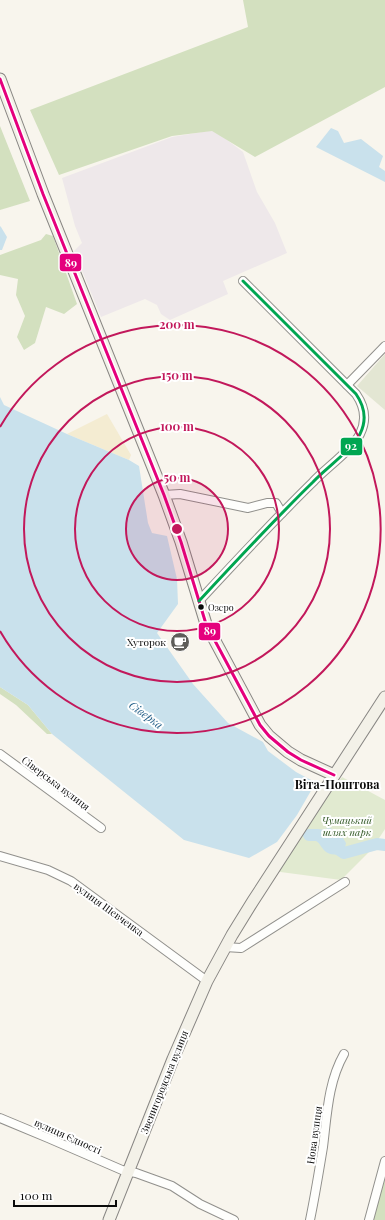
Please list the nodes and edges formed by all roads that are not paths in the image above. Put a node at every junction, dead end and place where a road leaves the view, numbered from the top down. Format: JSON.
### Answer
{"nodes":[{"id":1,"x":0,"y":79,"type":"edge"},
{"id":2,"x":243,"y":281,"type":"dead end"},
{"id":3,"x":385,"y":346,"type":"edge"},
{"id":4,"x":347,"y":385,"type":"junction"},
{"id":5,"x":164,"y":495,"type":"junction"},
{"id":6,"x":282,"y":513,"type":"junction"},
{"id":7,"x":199,"y":601,"type":"junction"},
{"id":8,"x":385,"y":697,"type":"edge"},
{"id":9,"x":0,"y":754,"type":"edge"},
{"id":10,"x":334,"y":775,"type":"junction"},
{"id":11,"x":101,"y":828,"type":"dead end"},
{"id":12,"x":0,"y":856,"type":"edge"},
{"id":13,"x":345,"y":882,"type":"dead end"},
{"id":14,"x":225,"y":947,"type":"junction"},
{"id":15,"x":207,"y":981,"type":"junction"},
{"id":16,"x":344,"y":1054,"type":"dead end"},
{"id":17,"x":0,"y":1118,"type":"edge"},
{"id":18,"x":385,"y":1161,"type":"edge"},
{"id":19,"x":127,"y":1171,"type":"junction"},
{"id":20,"x":109,"y":1220,"type":"edge"},
{"id":21,"x":234,"y":1220,"type":"edge"},
{"id":22,"x":310,"y":1220,"type":"edge"},
{"id":23,"x":369,"y":1220,"type":"edge"}],
"edges":[{"from":1,"to":5,"type":"street"},
{"from":2,"to":4,"type":"street"},
{"from":3,"to":4,"type":"street"},
{"from":4,"to":6,"type":"street"},
{"from":5,"to":6,"type":"street"},
{"from":5,"to":7,"type":"street"},
{"from":6,"to":7,"type":"street"},
{"from":7,"to":10,"type":"street"},
{"from":8,"to":10,"type":"street","name":"Звенигородська вулиця"},
{"from":9,"to":11,"type":"street","name":"Сіверська вулиця"},
{"from":10,"to":14,"type":"street","name":"Звенигородська вулиця"},
{"from":12,"to":15,"type":"street","name":"вулиця Шевченка"},
{"from":13,"to":14,"type":"street"},
{"from":14,"to":15,"type":"street","name":"Звенигородська вулиця"},
{"from":15,"to":19,"type":"street","name":"Звенигородська вулиця"},
{"from":16,"to":22,"type":"street","name":"Нова вулиця"},
{"from":17,"to":19,"type":"street","name":"вулиця Єдності"},
{"from":18,"to":23,"type":"street"},
{"from":19,"to":20,"type":"street","name":"Звенигородська вулиця"},
{"from":19,"to":21,"type":"street"}]}
